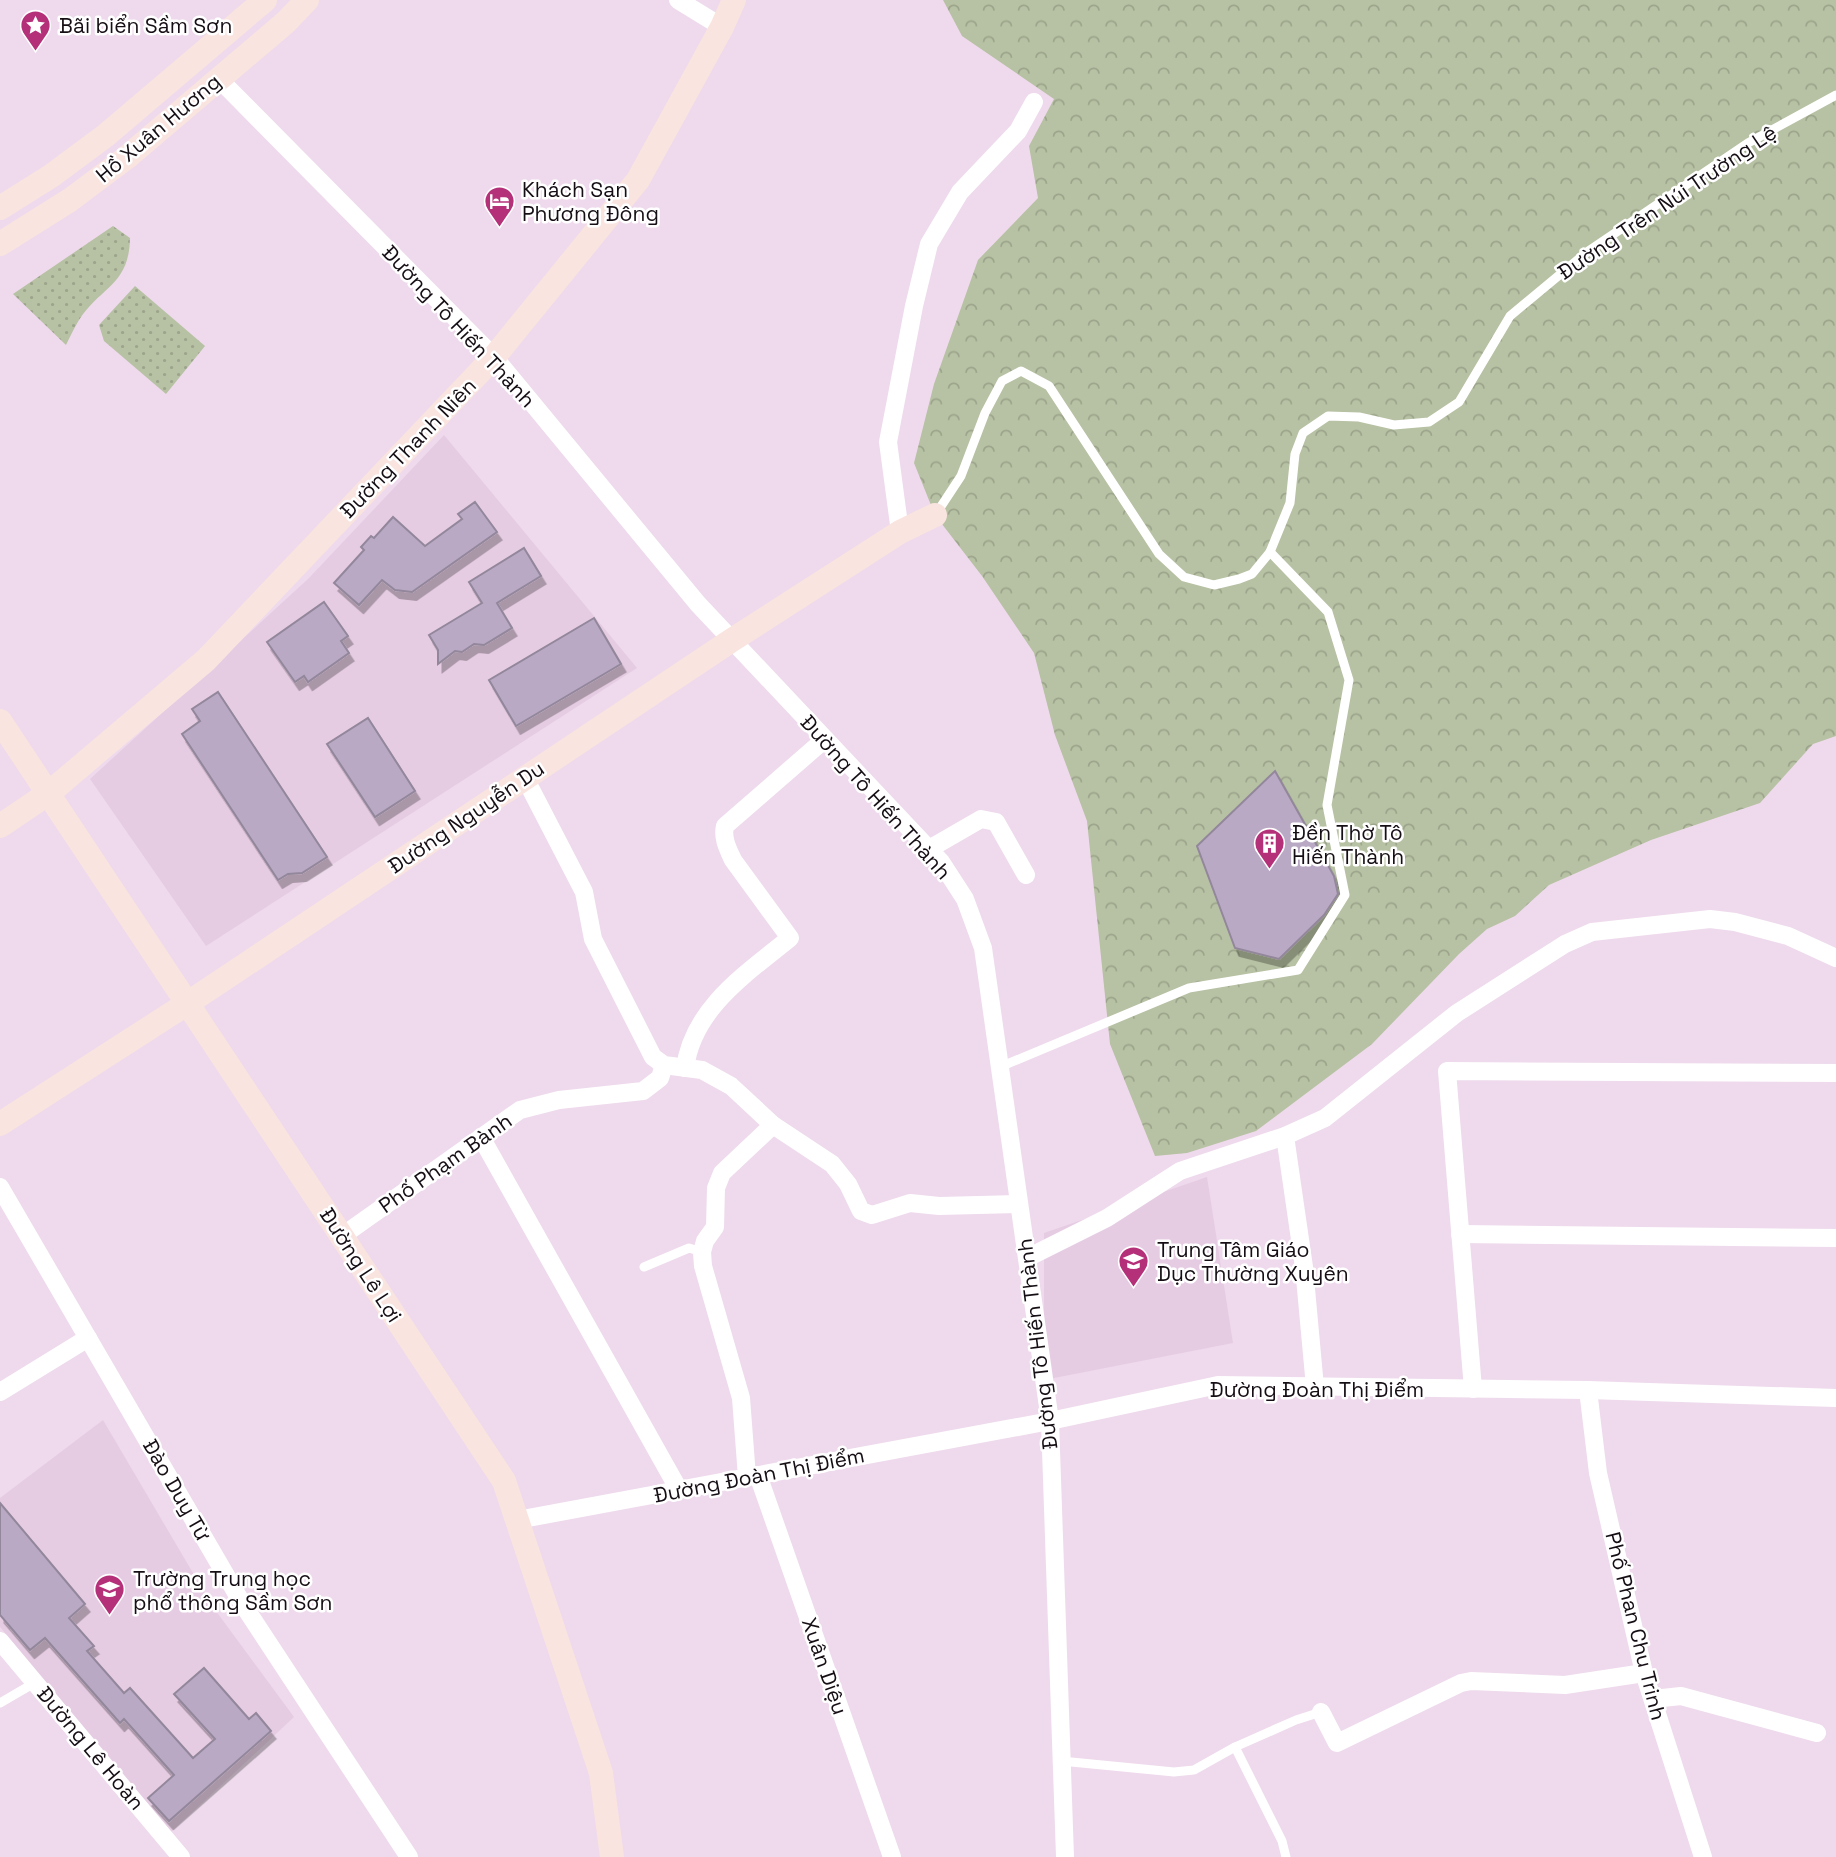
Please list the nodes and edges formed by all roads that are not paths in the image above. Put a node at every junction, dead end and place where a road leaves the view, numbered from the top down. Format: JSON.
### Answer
{"nodes":[{"id":1,"x":265,"y":0,"type":"edge"},
{"id":2,"x":307,"y":0,"type":"edge"},
{"id":3,"x":678,"y":0,"type":"edge"},
{"id":4,"x":734,"y":0,"type":"edge"},
{"id":5,"x":722,"y":27,"type":"junction"},
{"id":6,"x":197,"y":56,"type":"junction"},
{"id":7,"x":218,"y":78,"type":"junction"},
{"id":8,"x":1836,"y":95,"type":"edge"},
{"id":9,"x":1034,"y":102,"type":"dead end"},
{"id":10,"x":0,"y":208,"type":"edge"},
{"id":11,"x":0,"y":244,"type":"edge"},
{"id":12,"x":494,"y":357,"type":"junction"},
{"id":13,"x":936,"y":514,"type":"joint"},
{"id":14,"x":900,"y":532,"type":"junction"},
{"id":15,"x":1270,"y":552,"type":"junction"},
{"id":16,"x":732,"y":640,"type":"junction"},
{"id":17,"x":0,"y":721,"type":"edge"},
{"id":18,"x":825,"y":739,"type":"junction"},
{"id":19,"x":525,"y":778,"type":"junction"},
{"id":20,"x":49,"y":793,"type":"junction"},
{"id":21,"x":0,"y":826,"type":"edge"},
{"id":22,"x":929,"y":849,"type":"junction"},
{"id":23,"x":1026,"y":874,"type":"dead end"},
{"id":24,"x":1836,"y":958,"type":"edge"},
{"id":25,"x":188,"y":1003,"type":"junction"},
{"id":26,"x":664,"y":1065,"type":"junction"},
{"id":27,"x":1000,"y":1067,"type":"junction"},
{"id":28,"x":685,"y":1068,"type":"junction"},
{"id":29,"x":1836,"y":1073,"type":"edge"},
{"id":30,"x":0,"y":1124,"type":"edge"},
{"id":31,"x":773,"y":1125,"type":"junction"},
{"id":32,"x":1284,"y":1136,"type":"junction"},
{"id":33,"x":481,"y":1137,"type":"junction"},
{"id":34,"x":0,"y":1187,"type":"edge"},
{"id":35,"x":1019,"y":1204,"type":"junction"},
{"id":36,"x":1460,"y":1234,"type":"junction"},
{"id":37,"x":342,"y":1236,"type":"junction"},
{"id":38,"x":1836,"y":1238,"type":"edge"},
{"id":39,"x":702,"y":1252,"type":"junction"},
{"id":40,"x":1027,"y":1258,"type":"junction"},
{"id":41,"x":644,"y":1267,"type":"dead end"},
{"id":42,"x":88,"y":1338,"type":"junction"},
{"id":43,"x":1315,"y":1387,"type":"junction"},
{"id":44,"x":1473,"y":1389,"type":"junction"},
{"id":45,"x":1588,"y":1390,"type":"junction"},
{"id":46,"x":0,"y":1392,"type":"edge"},
{"id":47,"x":1836,"y":1398,"type":"edge"},
{"id":48,"x":1050,"y":1421,"type":"junction"},
{"id":49,"x":752,"y":1476,"type":"junction"},
{"id":50,"x":680,"y":1490,"type":"junction"},
{"id":51,"x":517,"y":1520,"type":"junction"},
{"id":52,"x":0,"y":1641,"type":"edge"},
{"id":53,"x":1644,"y":1673,"type":"junction"},
{"id":54,"x":36,"y":1682,"type":"junction"},
{"id":55,"x":1653,"y":1699,"type":"junction"},
{"id":56,"x":0,"y":1703,"type":"edge"},
{"id":57,"x":1321,"y":1712,"type":"joint"},
{"id":58,"x":1817,"y":1733,"type":"dead end"},
{"id":59,"x":1235,"y":1747,"type":"junction"},
{"id":60,"x":1061,"y":1761,"type":"junction"},
{"id":61,"x":181,"y":1857,"type":"edge"},
{"id":62,"x":409,"y":1857,"type":"edge"},
{"id":63,"x":612,"y":1857,"type":"edge"},
{"id":64,"x":892,"y":1857,"type":"edge"},
{"id":65,"x":1065,"y":1857,"type":"edge"},
{"id":66,"x":1286,"y":1857,"type":"edge"},
{"id":67,"x":1703,"y":1857,"type":"edge"}],
"edges":[{"from":1,"to":6,"type":"street","name":"Hồ Xuân Hương"},
{"from":2,"to":7,"type":"street","name":"Hồ Xuân Hương"},
{"from":3,"to":5,"type":"street"},
{"from":4,"to":5,"type":"street","name":"Đường Thanh Niên"},
{"from":5,"to":12,"type":"street","name":"Đường Thanh Niên"},
{"from":6,"to":7,"type":"street"},
{"from":6,"to":10,"type":"street","name":"Hồ Xuân Hương"},
{"from":7,"to":11,"type":"street","name":"Hồ Xuân Hương"},
{"from":7,"to":12,"type":"street","name":"Đường Tô Hiến Thành"},
{"from":8,"to":15,"type":"lane","name":"Đường Trên Núi Trường Lệ"},
{"from":9,"to":14,"type":"street"},
{"from":12,"to":16,"type":"street","name":"Đường Tô Hiến Thành"},
{"from":12,"to":20,"type":"street","name":"Đường Thanh Niên"},
{"from":13,"to":14,"type":"street","name":"Đường Nguyễn Du"},
{"from":13,"to":15,"type":"lane","name":"Đường Trên Núi Trường Lệ"},
{"from":14,"to":16,"type":"street","name":"Đường Nguyễn Du"},
{"from":15,"to":27,"type":"lane"},
{"from":16,"to":18,"type":"street","name":"Đường Tô Hiến Thành"},
{"from":16,"to":19,"type":"street","name":"Đường Nguyễn Du"},
{"from":17,"to":20,"type":"street","name":"Đường Lê Lợi"},
{"from":18,"to":22,"type":"street","name":"Đường Tô Hiến Thành"},
{"from":18,"to":28,"type":"street"},
{"from":19,"to":25,"type":"street","name":"Đường Nguyễn Du"},
{"from":19,"to":26,"type":"street"},
{"from":20,"to":21,"type":"street","name":"Đường Thanh Niên"},
{"from":20,"to":25,"type":"street","name":"Đường Lê Lợi"},
{"from":22,"to":23,"type":"street"},
{"from":22,"to":27,"type":"street","name":"Đường Tô Hiến Thành"},
{"from":24,"to":32,"type":"street"},
{"from":25,"to":30,"type":"street","name":"Đường Nguyễn Du"},
{"from":25,"to":37,"type":"street","name":"Đường Lê Lợi"},
{"from":26,"to":28,"type":"street"},
{"from":26,"to":33,"type":"street","name":"Phố Phạm Bành"},
{"from":27,"to":35,"type":"street","name":"Đường Tô Hiến Thành"},
{"from":28,"to":31,"type":"street"},
{"from":29,"to":36,"type":"street"},
{"from":31,"to":35,"type":"street"},
{"from":31,"to":39,"type":"street"},
{"from":32,"to":40,"type":"street"},
{"from":32,"to":43,"type":"street"},
{"from":33,"to":37,"type":"street","name":"Phố Phạm Bành"},
{"from":33,"to":50,"type":"street"},
{"from":34,"to":42,"type":"street","name":"Đào Duy Từ"},
{"from":35,"to":40,"type":"street","name":"Đường Tô Hiến Thành"},
{"from":36,"to":38,"type":"street"},
{"from":36,"to":44,"type":"street"},
{"from":37,"to":51,"type":"street","name":"Đường Lê Lợi"},
{"from":39,"to":41,"type":"lane"},
{"from":39,"to":49,"type":"street","name":"Xuân Diệu"},
{"from":40,"to":48,"type":"street","name":"Đường Tô Hiến Thành"},
{"from":42,"to":46,"type":"street"},
{"from":42,"to":62,"type":"street","name":"Đào Duy Từ"},
{"from":43,"to":44,"type":"street","name":"Đường Đoàn Thị Điểm"},
{"from":43,"to":48,"type":"street","name":"Đường Đoàn Thị Điểm"},
{"from":44,"to":45,"type":"street","name":"Đường Đoàn Thị Điểm"},
{"from":45,"to":47,"type":"street","name":"Đường Đoàn Thị Điểm"},
{"from":45,"to":53,"type":"street","name":"Phố Phan Chu Trinh"},
{"from":48,"to":49,"type":"street","name":"Đường Đoàn Thị Điểm"},
{"from":48,"to":60,"type":"street","name":"Đường Tô Hiến Thành"},
{"from":49,"to":50,"type":"street","name":"Đường Đoàn Thị Điểm"},
{"from":49,"to":64,"type":"street","name":"Xuân Diệu"},
{"from":50,"to":51,"type":"street","name":"Đường Đoàn Thị Điểm"},
{"from":51,"to":63,"type":"street","name":"Đường Lê Lợi"},
{"from":52,"to":54,"type":"street","name":"Đường Lê Hoàn"},
{"from":53,"to":55,"type":"street","name":"Phố Phan Chu Trinh"},
{"from":53,"to":57,"type":"street"},
{"from":54,"to":56,"type":"lane"},
{"from":54,"to":61,"type":"street","name":"Đường Lê Hoàn"},
{"from":55,"to":58,"type":"street"},
{"from":55,"to":67,"type":"street","name":"Phố Phan Chu Trinh"},
{"from":57,"to":59,"type":"lane"},
{"from":59,"to":60,"type":"lane"},
{"from":59,"to":66,"type":"lane"},
{"from":60,"to":65,"type":"street","name":"Đường Tô Hiến Thành"}]}
